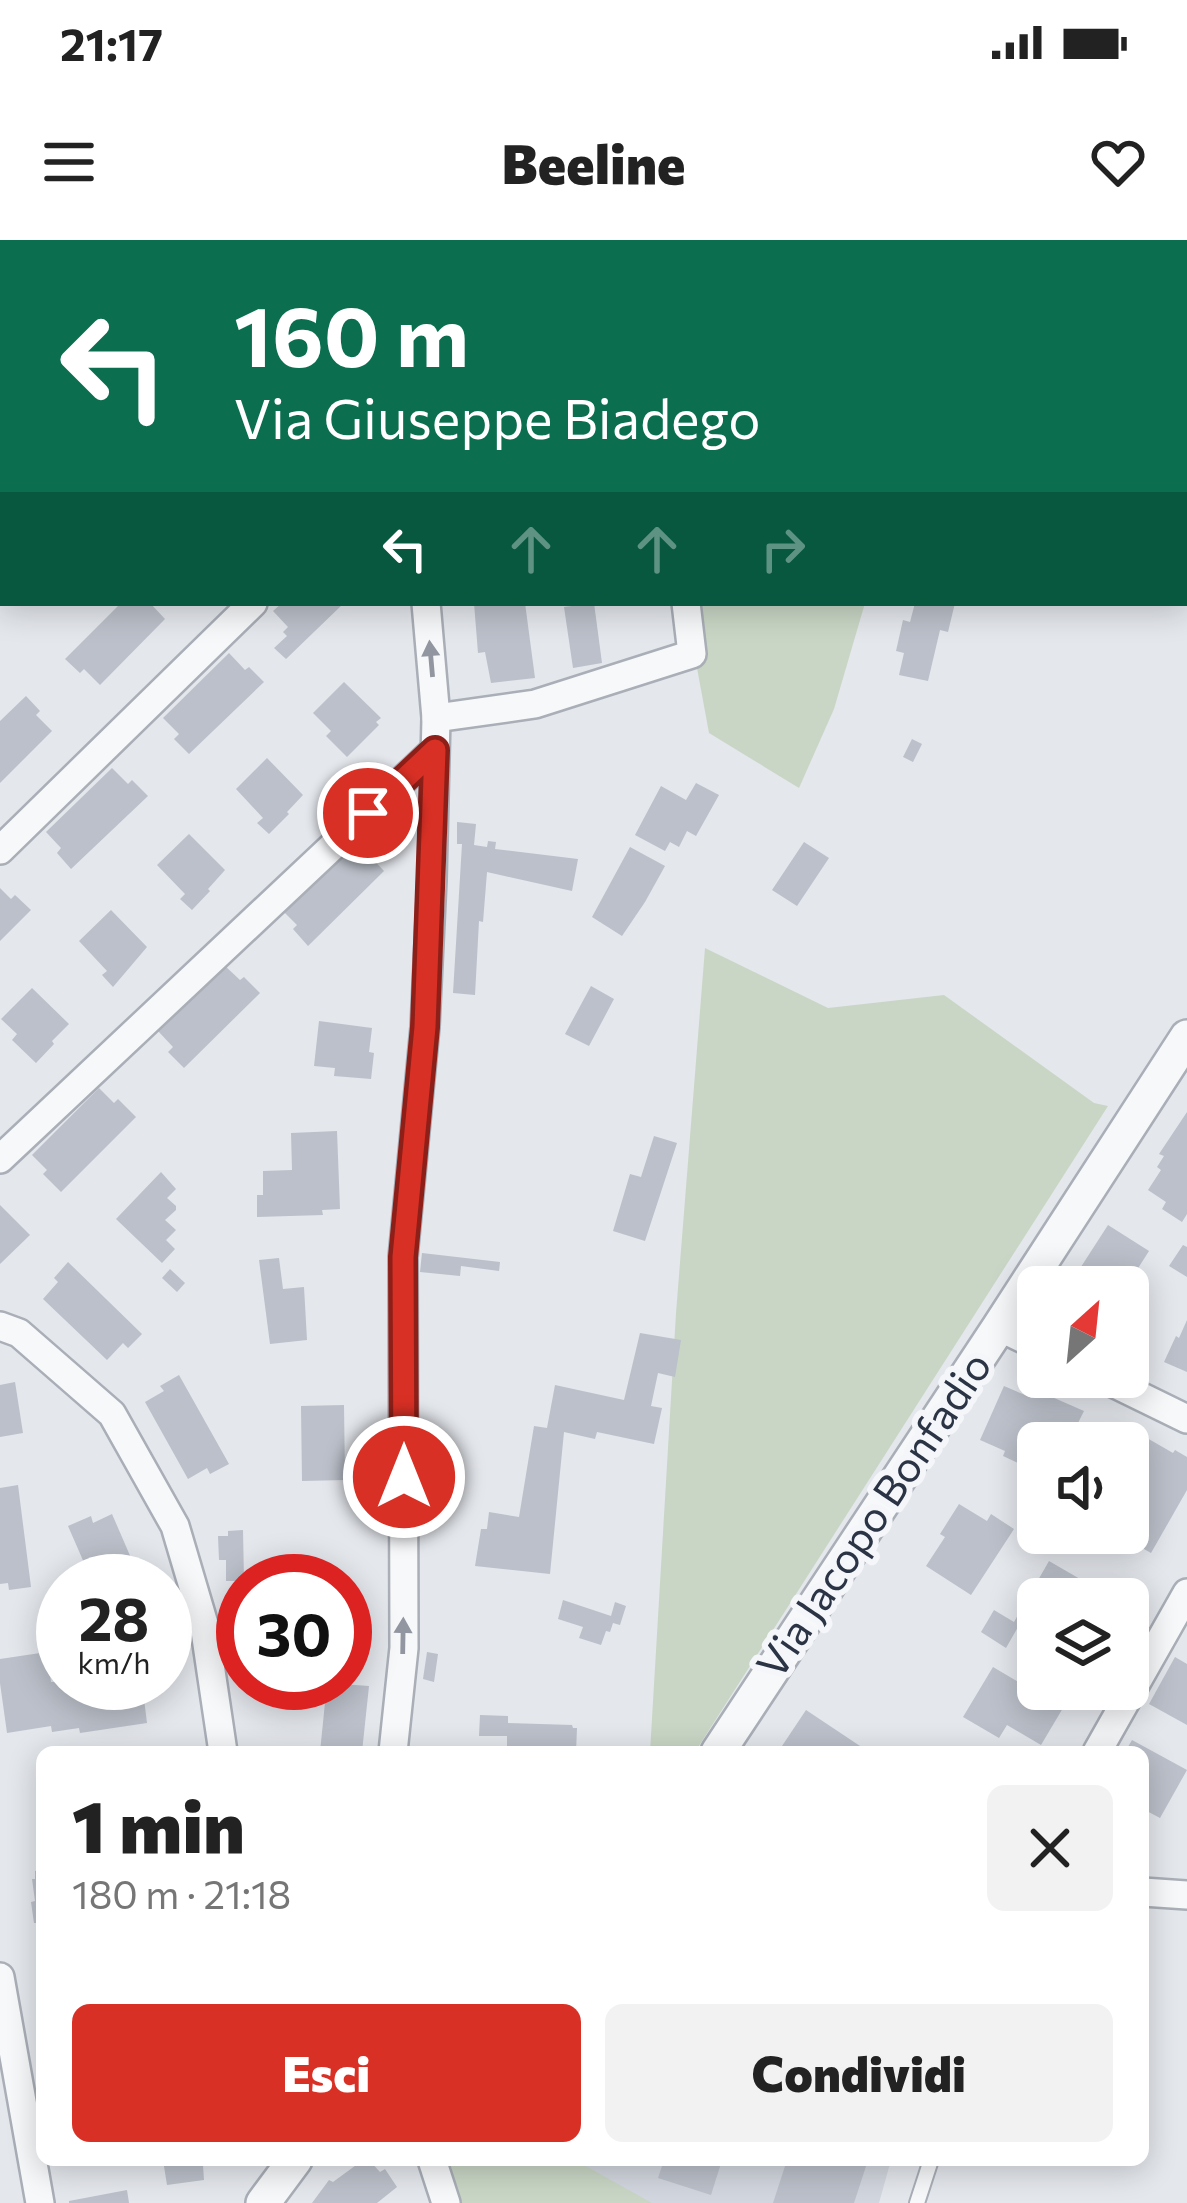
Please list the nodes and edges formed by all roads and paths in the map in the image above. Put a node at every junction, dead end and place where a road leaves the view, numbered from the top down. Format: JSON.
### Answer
{"nodes":[{"id":1,"x":251,"y":606,"type":"edge"},
{"id":2,"x":426,"y":606,"type":"edge"},
{"id":3,"x":686,"y":606,"type":"edge"},
{"id":4,"x":436,"y":718,"type":"junction"},
{"id":5,"x":435,"y":750,"type":"junction"},
{"id":6,"x":0,"y":850,"type":"edge"},
{"id":7,"x":1187,"y":1036,"type":"edge"},
{"id":8,"x":0,"y":1159,"type":"edge"},
{"id":9,"x":0,"y":1326,"type":"edge"},
{"id":10,"x":999,"y":1328,"type":"junction"},
{"id":11,"x":1017,"y":1336,"type":"edge"},
{"id":12,"x":1144,"y":1398,"type":"edge"},
{"id":13,"x":1187,"y":1419,"type":"edge"},
{"id":14,"x":1187,"y":1593,"type":"edge"},
{"id":15,"x":222,"y":1746,"type":"edge"},
{"id":16,"x":394,"y":1746,"type":"edge"},
{"id":17,"x":722,"y":1746,"type":"edge"},
{"id":18,"x":1100,"y":1746,"type":"edge"},
{"id":19,"x":1149,"y":1892,"type":"edge"},
{"id":20,"x":1187,"y":1894,"type":"edge"},
{"id":21,"x":0,"y":1977,"type":"edge"},
{"id":22,"x":291,"y":2166,"type":"edge"},
{"id":23,"x":434,"y":2166,"type":"edge"},
{"id":24,"x":930,"y":2166,"type":"edge"},
{"id":25,"x":40,"y":2203,"type":"edge"},
{"id":26,"x":263,"y":2203,"type":"edge"},
{"id":27,"x":446,"y":2203,"type":"edge"},
{"id":28,"x":917,"y":2203,"type":"edge"}],
"edges":[{"from":1,"to":6,"type":"street"},
{"from":4,"to":2,"type":"street","one_way":true},
{"from":3,"to":4,"type":"street"},
{"from":4,"to":5,"type":"street"},
{"from":5,"to":8,"type":"street"},
{"from":16,"to":5,"type":"street","one_way":true},
{"from":7,"to":10,"type":"street","name":"Via Jacopo Bonfadio"},
{"from":9,"to":15,"type":"street"},
{"from":10,"to":11,"type":"street"},
{"from":10,"to":17,"type":"street","name":"Via Jacopo Bonfadio"},
{"from":12,"to":13,"type":"street"},
{"from":14,"to":18,"type":"street"},
{"from":19,"to":20,"type":"street"},
{"from":21,"to":25,"type":"street"},
{"from":22,"to":26,"type":"street"},
{"from":23,"to":27,"type":"street"},
{"from":24,"to":28,"type":"lane"}]}
